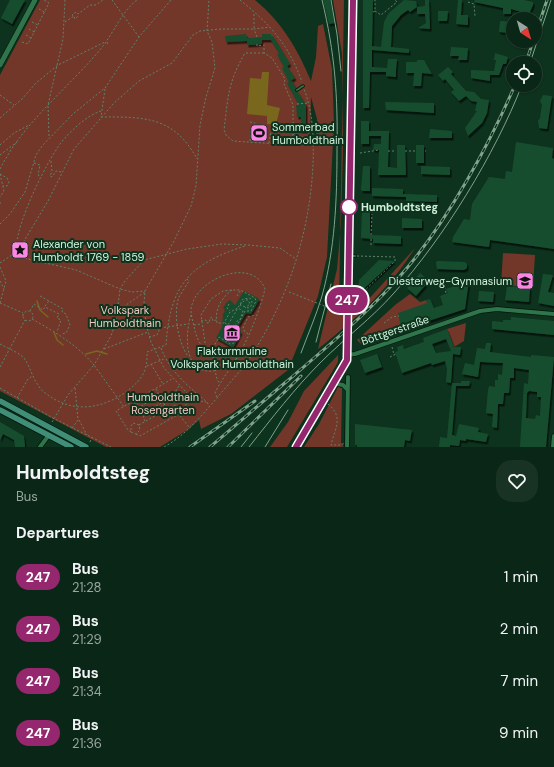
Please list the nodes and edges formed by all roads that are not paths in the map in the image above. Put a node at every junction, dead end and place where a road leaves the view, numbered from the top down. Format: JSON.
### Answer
{"nodes":[{"id":1,"x":35,"y":0,"type":"edge"},
{"id":2,"x":353,"y":0,"type":"edge"},
{"id":3,"x":0,"y":65,"type":"edge"},
{"id":4,"x":303,"y":86,"type":"road end"},
{"id":5,"x":297,"y":90,"type":"dead end"},
{"id":6,"x":348,"y":256,"type":"junction"},
{"id":7,"x":356,"y":256,"type":"road end"},
{"id":8,"x":554,"y":314,"type":"edge"},
{"id":9,"x":347,"y":355,"type":"junction"},
{"id":10,"x":348,"y":377,"type":"dead end"},
{"id":11,"x":332,"y":383,"type":"junction"},
{"id":12,"x":347,"y":389,"type":"junction"},
{"id":13,"x":0,"y":401,"type":"edge"},
{"id":14,"x":0,"y":410,"type":"edge"},
{"id":15,"x":36,"y":420,"type":"junction"},
{"id":16,"x":32,"y":427,"type":"junction"},
{"id":17,"x":52,"y":429,"type":"junction"},
{"id":18,"x":48,"y":435,"type":"junction"},
{"id":19,"x":554,"y":436,"type":"edge"},
{"id":20,"x":88,"y":445,"type":"edge"},
{"id":21,"x":346,"y":446,"type":"edge"},
{"id":22,"x":40,"y":447,"type":"edge"},
{"id":23,"x":71,"y":447,"type":"edge"},
{"id":24,"x":296,"y":447,"type":"edge"},
{"id":25,"x":553,"y":447,"type":"edge"}],
"edges":[{"from":1,"to":3,"type":"street"},
{"from":2,"to":6,"type":"street"},
{"from":4,"to":5,"type":"lane"},
{"from":6,"to":7,"type":"lane"},
{"from":6,"to":9,"type":"street","bridge":true},
{"from":8,"to":9,"type":"street","name":"Böttgerstraße"},
{"from":9,"to":11,"type":"street"},
{"from":10,"to":12,"type":"street"},
{"from":11,"to":12,"type":"street"},
{"from":11,"to":24,"type":"street"},
{"from":12,"to":21,"type":"street"},
{"from":13,"to":15,"type":"main road"},
{"from":14,"to":16,"type":"main road"},
{"from":15,"to":16,"type":"main road"},
{"from":15,"to":17,"type":"main road"},
{"from":16,"to":18,"type":"main road"},
{"from":17,"to":18,"type":"main road"},
{"from":17,"to":20,"type":"main road"},
{"from":18,"to":22,"type":"street"},
{"from":18,"to":23,"type":"main road"},
{"from":19,"to":25,"type":"street"}]}
